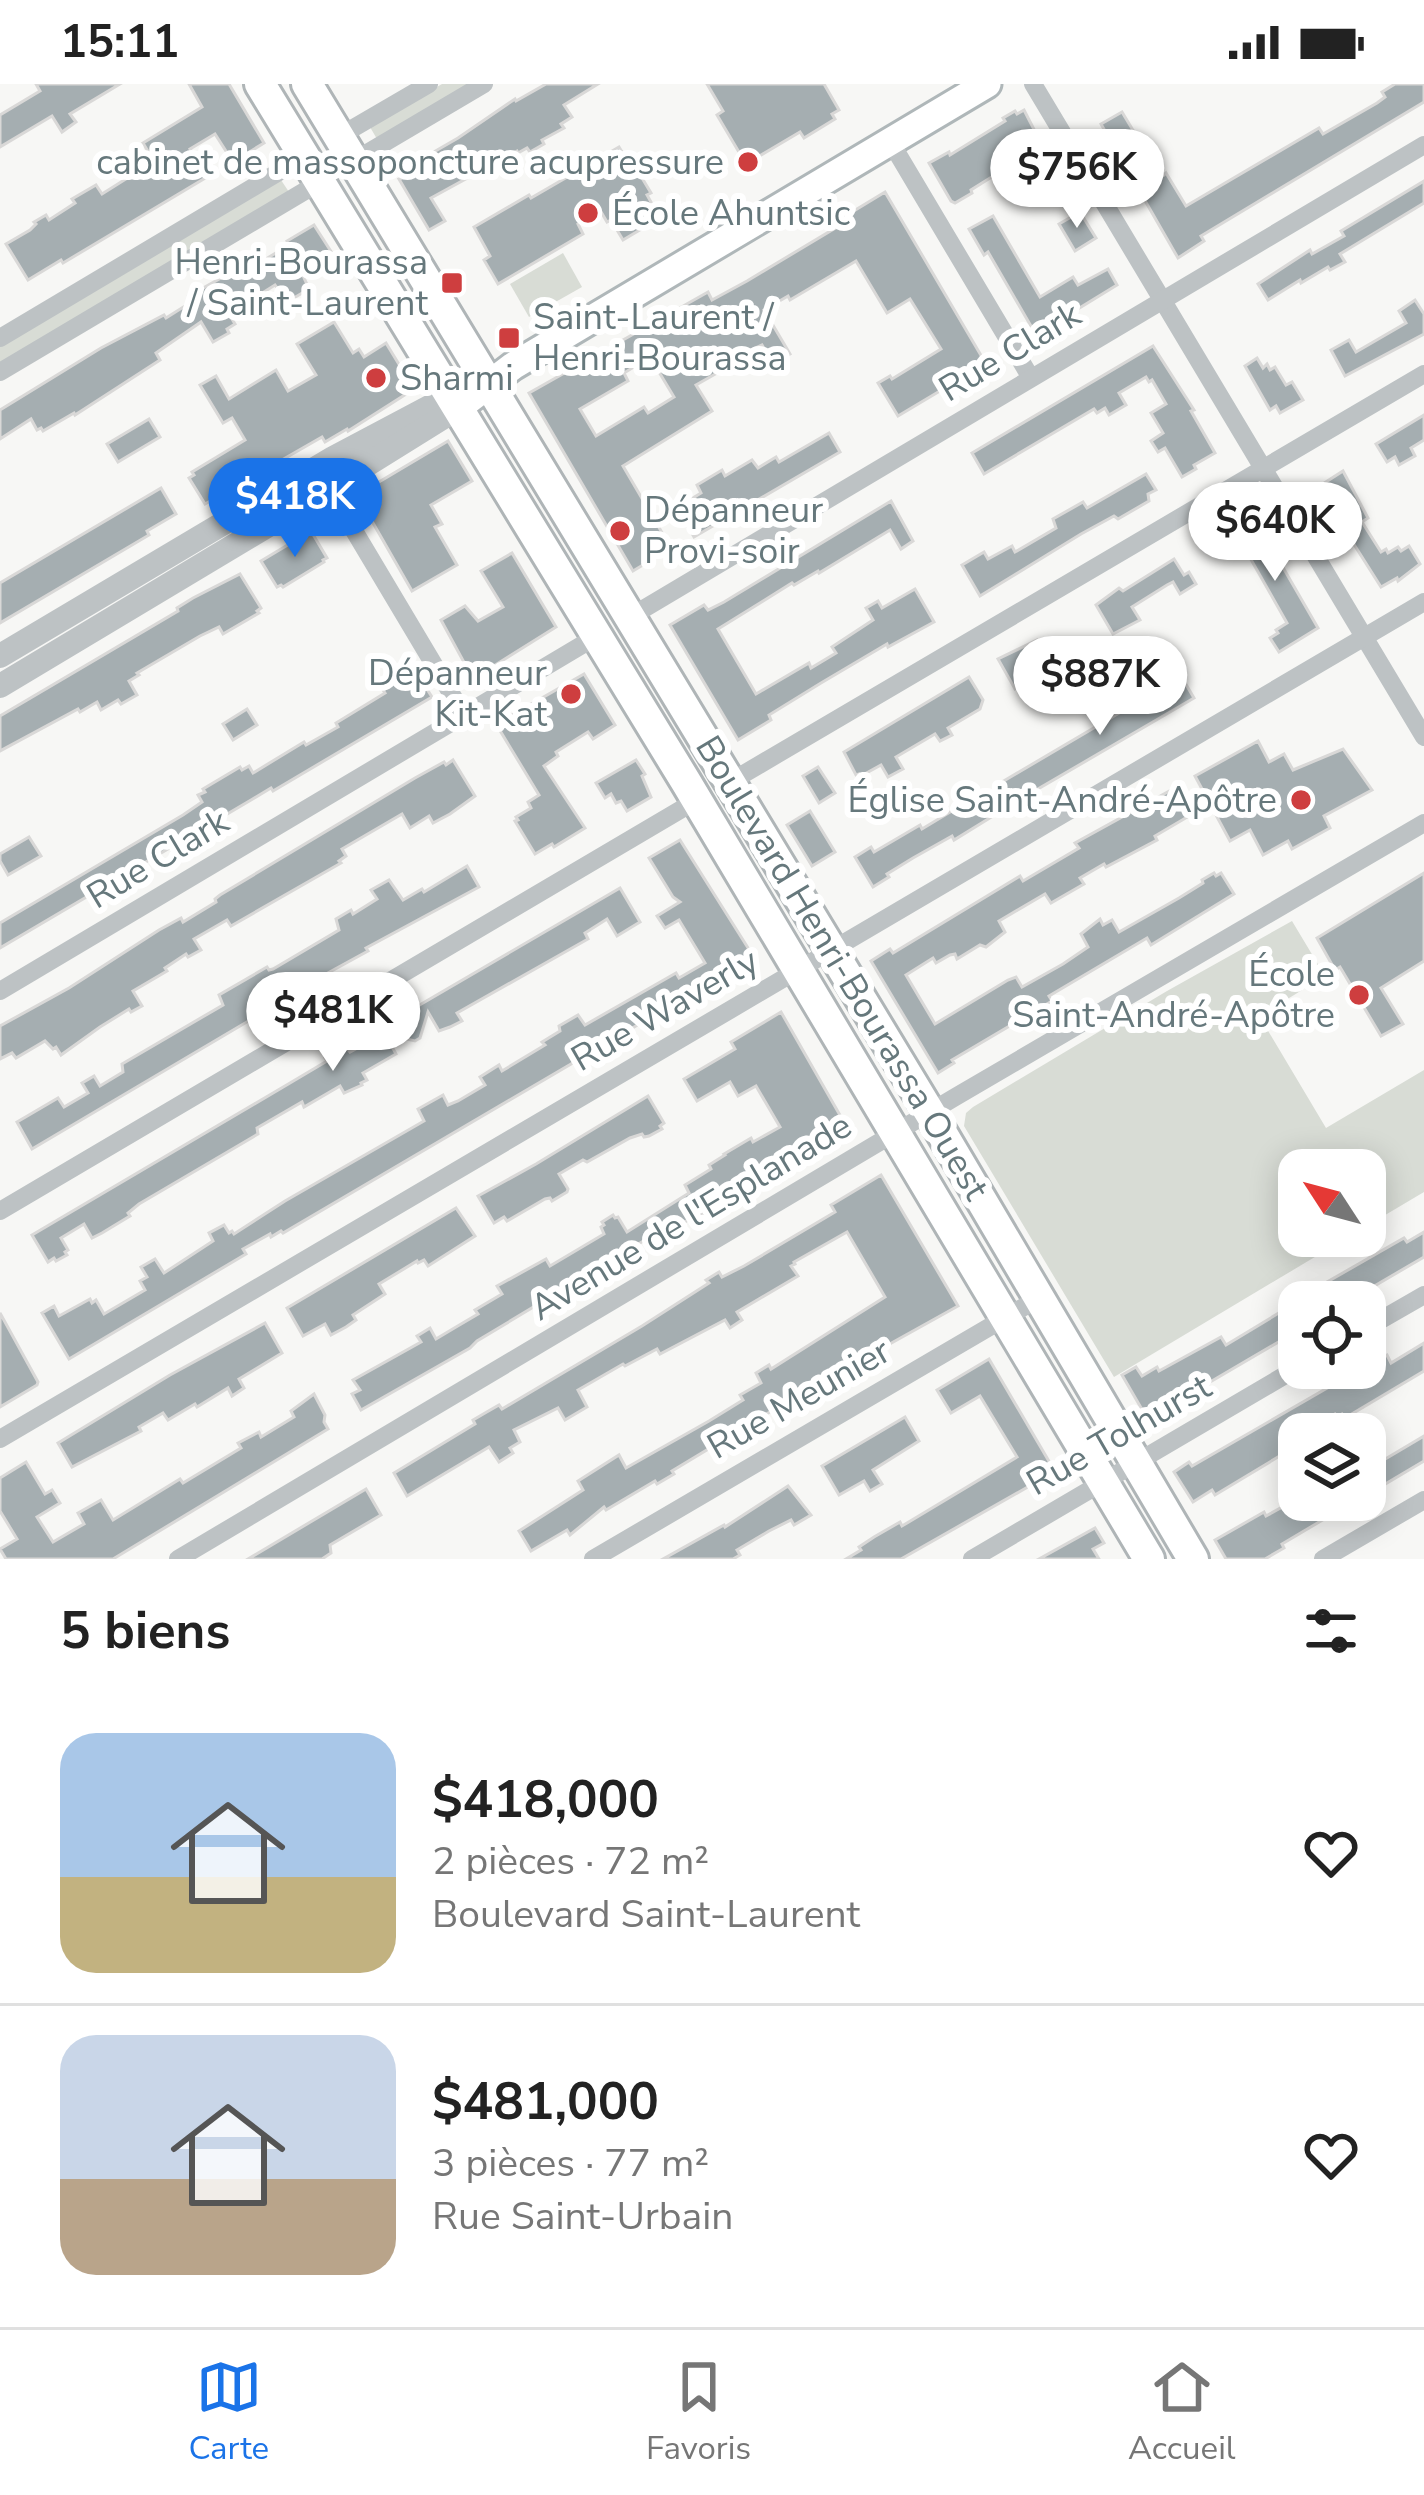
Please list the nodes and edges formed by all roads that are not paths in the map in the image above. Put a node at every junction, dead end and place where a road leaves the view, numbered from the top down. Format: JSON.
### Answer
{"nodes":[{"id":1,"x":260,"y":84,"type":"edge"},
{"id":2,"x":307,"y":84,"type":"edge"},
{"id":3,"x":429,"y":84,"type":"edge"},
{"id":4,"x":484,"y":84,"type":"edge"},
{"id":5,"x":987,"y":84,"type":"edge"},
{"id":6,"x":1033,"y":84,"type":"edge"},
{"id":7,"x":890,"y":141,"type":"junction"},
{"id":8,"x":1424,"y":145,"type":"edge"},
{"id":9,"x":345,"y":150,"type":"junction"},
{"id":10,"x":312,"y":169,"type":"junction"},
{"id":11,"x":1162,"y":300,"type":"junction"},
{"id":12,"x":0,"y":338,"type":"edge"},
{"id":13,"x":0,"y":372,"type":"edge"},
{"id":14,"x":1424,"y":374,"type":"edge"},
{"id":15,"x":494,"y":378,"type":"junction"},
{"id":16,"x":1031,"y":378,"type":"junction"},
{"id":17,"x":454,"y":402,"type":"junction"},
{"id":18,"x":1262,"y":469,"type":"junction"},
{"id":19,"x":323,"y":478,"type":"junction"},
{"id":20,"x":1424,"y":602,"type":"edge"},
{"id":21,"x":630,"y":617,"type":"junction"},
{"id":22,"x":597,"y":636,"type":"junction"},
{"id":23,"x":1364,"y":637,"type":"junction"},
{"id":24,"x":0,"y":656,"type":"edge"},
{"id":25,"x":0,"y":686,"type":"edge"},
{"id":26,"x":464,"y":715,"type":"junction"},
{"id":27,"x":1424,"y":737,"type":"edge"},
{"id":28,"x":730,"y":782,"type":"junction"},
{"id":29,"x":697,"y":800,"type":"junction"},
{"id":30,"x":1424,"y":823,"type":"edge"},
{"id":31,"x":832,"y":950,"type":"junction"},
{"id":32,"x":798,"y":970,"type":"junction"},
{"id":33,"x":0,"y":991,"type":"edge"},
{"id":34,"x":930,"y":1113,"type":"junction"},
{"id":35,"x":897,"y":1133,"type":"junction"},
{"id":36,"x":0,"y":1211,"type":"edge"},
{"id":37,"x":1424,"y":1295,"type":"edge"},
{"id":38,"x":1039,"y":1298,"type":"junction"},
{"id":39,"x":1006,"y":1317,"type":"junction"},
{"id":40,"x":1386,"y":1317,"type":"edge"},
{"id":41,"x":1278,"y":1379,"type":"edge"},
{"id":42,"x":0,"y":1439,"type":"edge"},
{"id":43,"x":1136,"y":1462,"type":"junction"},
{"id":44,"x":1104,"y":1481,"type":"junction"},
{"id":45,"x":1424,"y":1500,"type":"edge"},
{"id":46,"x":178,"y":1559,"type":"edge"},
{"id":47,"x":593,"y":1559,"type":"edge"},
{"id":48,"x":972,"y":1559,"type":"edge"},
{"id":49,"x":1149,"y":1559,"type":"edge"},
{"id":50,"x":1193,"y":1559,"type":"edge"},
{"id":51,"x":1323,"y":1559,"type":"edge"}],
"edges":[{"from":1,"to":10,"type":"main road","name":"Boulevard Henri-Bourassa Ouest"},
{"from":2,"to":9,"type":"main road","name":"Boulevard Henri-Bourassa Ouest"},
{"from":3,"to":9,"type":"street"},
{"from":4,"to":9,"type":"street"},
{"from":5,"to":7,"type":"main road"},
{"from":6,"to":11,"type":"street"},
{"from":7,"to":15,"type":"main road"},
{"from":7,"to":16,"type":"street"},
{"from":8,"to":11,"type":"street","name":"Rue Clark"},
{"from":9,"to":15,"type":"main road","name":"Boulevard Henri-Bourassa Ouest"},
{"from":10,"to":12,"type":"street"},
{"from":10,"to":13,"type":"street"},
{"from":10,"to":17,"type":"main road","name":"Boulevard Henri-Bourassa Ouest"},
{"from":11,"to":16,"type":"street","name":"Rue Clark"},
{"from":11,"to":18,"type":"street"},
{"from":14,"to":18,"type":"street"},
{"from":15,"to":17,"type":"main road"},
{"from":15,"to":21,"type":"main road","name":"Boulevard Henri-Bourassa Ouest"},
{"from":16,"to":21,"type":"street","name":"Rue Clark"},
{"from":17,"to":19,"type":"street"},
{"from":17,"to":22,"type":"main road","name":"Boulevard Henri-Bourassa Ouest"},
{"from":18,"to":23,"type":"street"},
{"from":18,"to":28,"type":"street"},
{"from":19,"to":24,"type":"street"},
{"from":19,"to":25,"type":"street"},
{"from":19,"to":26,"type":"street"},
{"from":20,"to":23,"type":"street","name":"Rue Waverly"},
{"from":21,"to":28,"type":"main road","name":"Boulevard Henri-Bourassa Ouest"},
{"from":22,"to":26,"type":"street","name":"Rue Clark"},
{"from":22,"to":29,"type":"main road","name":"Boulevard Henri-Bourassa Ouest"},
{"from":23,"to":27,"type":"street"},
{"from":23,"to":31,"type":"street","name":"Rue Waverly"},
{"from":26,"to":33,"type":"street","name":"Rue Clark"},
{"from":28,"to":31,"type":"main road","name":"Boulevard Henri-Bourassa Ouest"},
{"from":29,"to":32,"type":"main road","name":"Boulevard Henri-Bourassa Ouest"},
{"from":29,"to":36,"type":"street"},
{"from":30,"to":34,"type":"street","name":"Avenue de l'Esplanade"},
{"from":31,"to":32,"type":"street","name":"Rue Waverly"},
{"from":31,"to":34,"type":"main road","name":"Boulevard Henri-Bourassa Ouest"},
{"from":32,"to":35,"type":"main road","name":"Boulevard Henri-Bourassa Ouest"},
{"from":32,"to":42,"type":"street","name":"Rue Waverly"},
{"from":34,"to":35,"type":"street","name":"Avenue de l'Esplanade"},
{"from":34,"to":38,"type":"main road","name":"Boulevard Henri-Bourassa Ouest"},
{"from":35,"to":39,"type":"main road","name":"Boulevard Henri-Bourassa Ouest"},
{"from":35,"to":46,"type":"street","name":"Avenue de l'Esplanade"},
{"from":37,"to":40,"type":"street"},
{"from":38,"to":39,"type":"street","name":"Rue Meunier"},
{"from":38,"to":43,"type":"main road","name":"Boulevard Henri-Bourassa Ouest"},
{"from":39,"to":44,"type":"main road","name":"Boulevard Henri-Bourassa Ouest"},
{"from":39,"to":47,"type":"street","name":"Rue Meunier"},
{"from":41,"to":43,"type":"street","name":"Rue Tolhurst"},
{"from":43,"to":44,"type":"street","name":"Rue Tolhurst"},
{"from":43,"to":50,"type":"main road","name":"Boulevard Henri-Bourassa Ouest"},
{"from":44,"to":48,"type":"street","name":"Rue Tolhurst"},
{"from":44,"to":49,"type":"main road","name":"Boulevard Henri-Bourassa Ouest"},
{"from":45,"to":51,"type":"street"}]}
